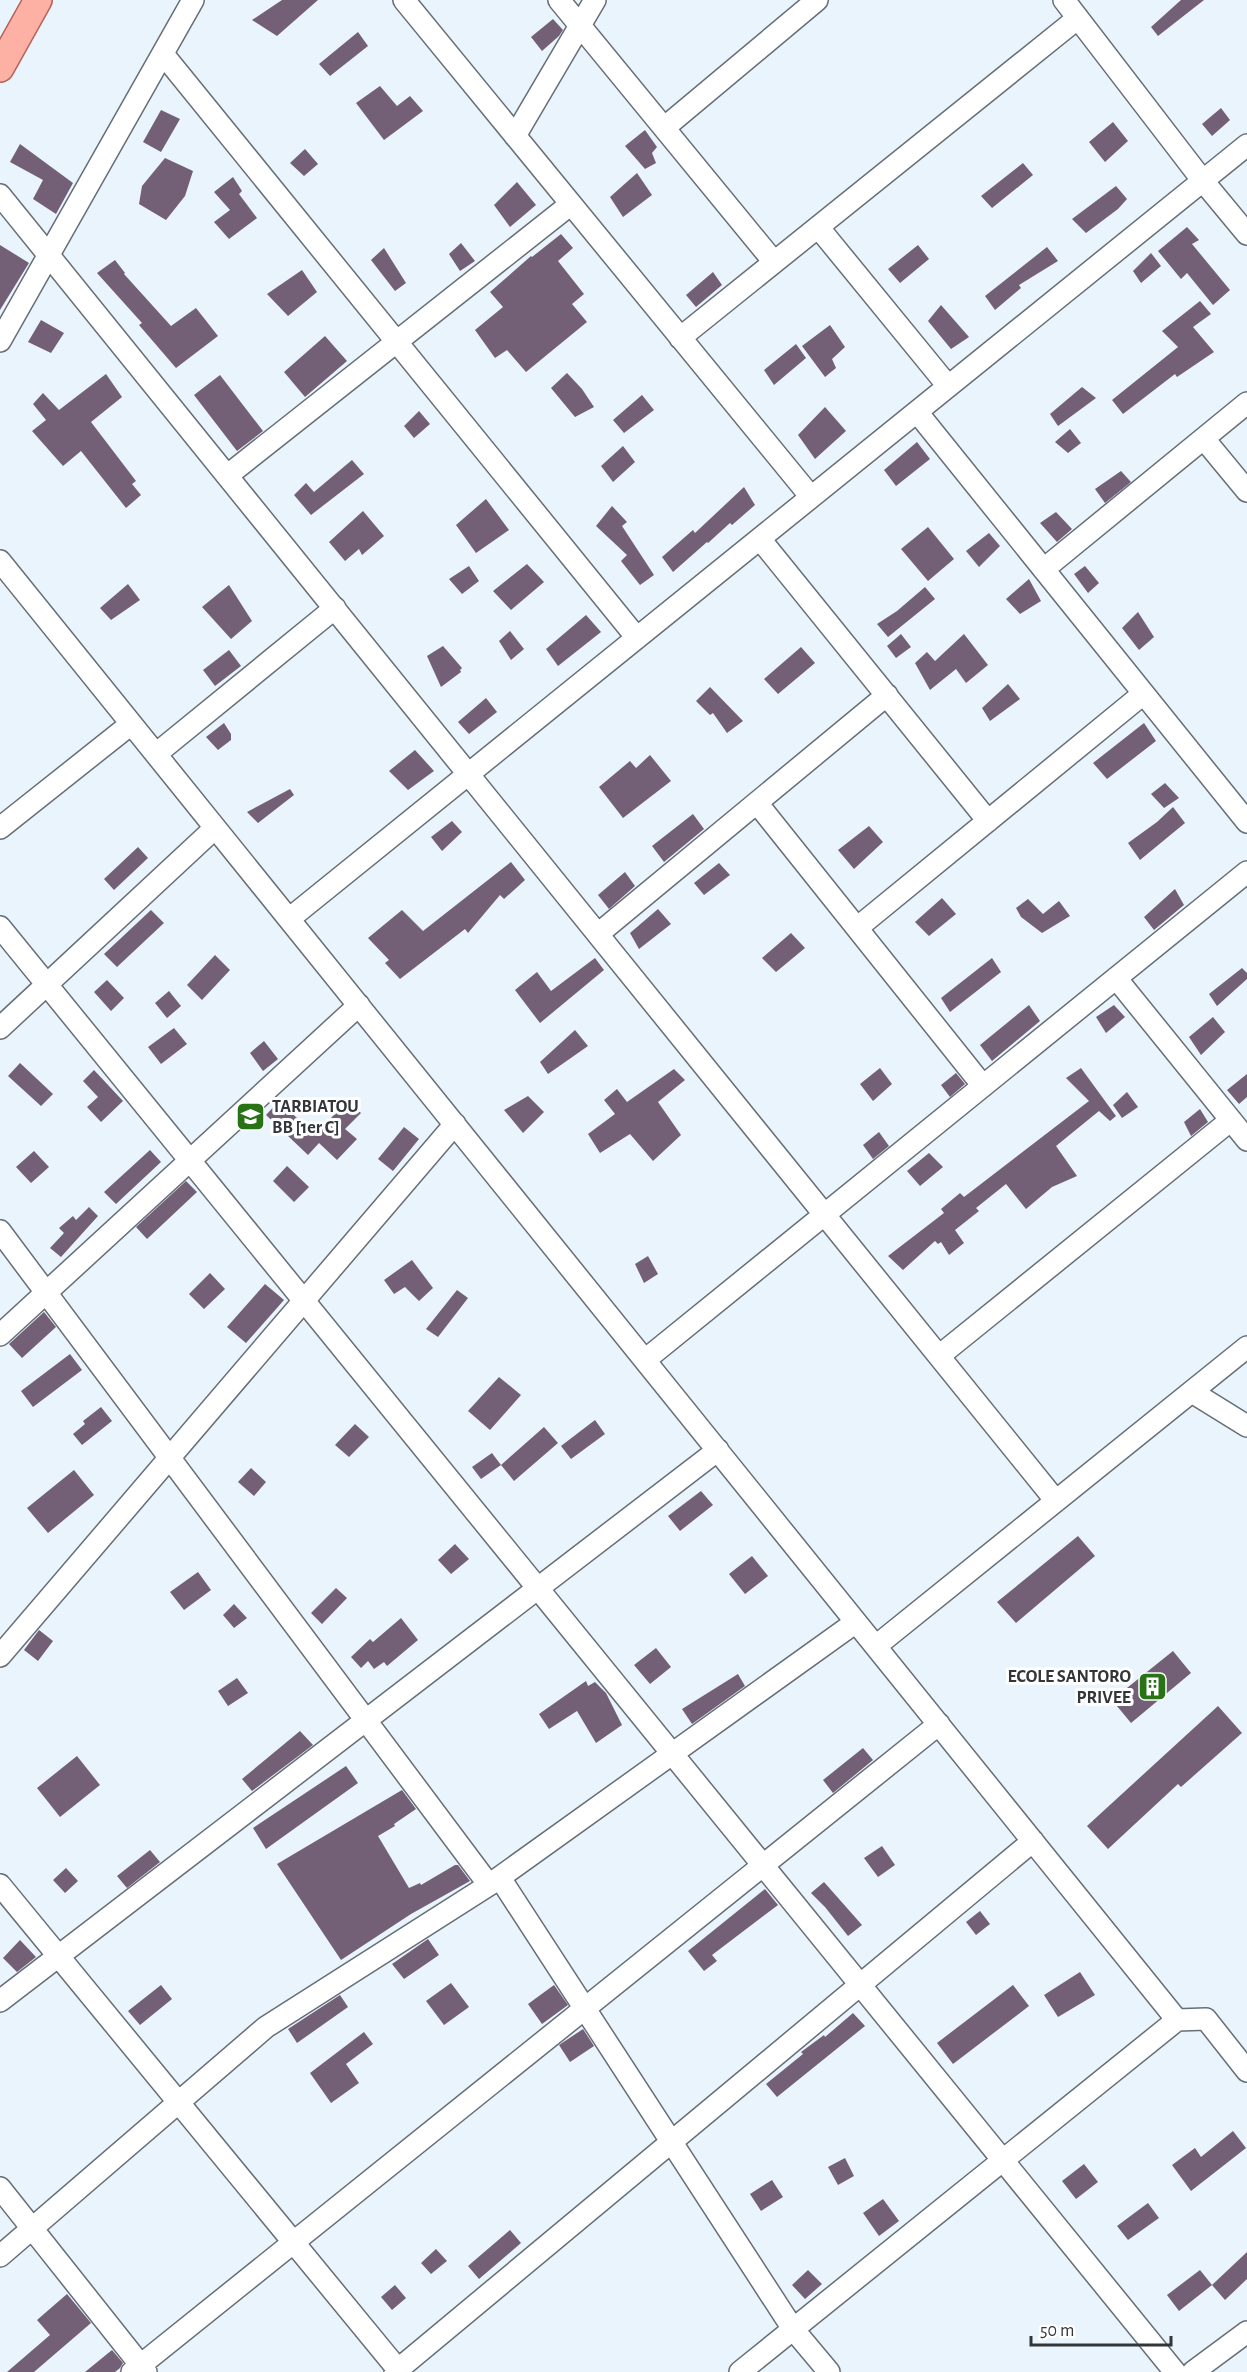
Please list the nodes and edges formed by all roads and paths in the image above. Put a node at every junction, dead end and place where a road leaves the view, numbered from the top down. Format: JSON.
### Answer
{"nodes":[{"id":1,"x":38,"y":0,"type":"edge"},
{"id":2,"x":193,"y":0,"type":"edge"},
{"id":3,"x":404,"y":0,"type":"edge"},
{"id":4,"x":559,"y":0,"type":"edge"},
{"id":5,"x":595,"y":0,"type":"edge"},
{"id":6,"x":805,"y":0,"type":"edge"},
{"id":7,"x":817,"y":0,"type":"edge"},
{"id":8,"x":1065,"y":0,"type":"edge"},
{"id":9,"x":1078,"y":18,"type":"junction"},
{"id":10,"x":794,"y":19,"type":"junction"},
{"id":11,"x":580,"y":26,"type":"junction"},
{"id":12,"x":163,"y":54,"type":"junction"},
{"id":13,"x":0,"y":68,"type":"edge"},
{"id":14,"x":664,"y":128,"type":"junction"},
{"id":15,"x":516,"y":136,"type":"junction"},
{"id":16,"x":1247,"y":145,"type":"edge"},
{"id":17,"x":1203,"y":181,"type":"junction"},
{"id":18,"x":0,"y":195,"type":"edge"},
{"id":19,"x":571,"y":204,"type":"junction"},
{"id":20,"x":818,"y":227,"type":"junction"},
{"id":21,"x":1247,"y":234,"type":"edge"},
{"id":22,"x":49,"y":254,"type":"junction"},
{"id":23,"x":774,"y":262,"type":"junction"},
{"id":24,"x":680,"y":338,"type":"junction"},
{"id":25,"x":0,"y":340,"type":"edge"},
{"id":26,"x":396,"y":342,"type":"junction"},
{"id":27,"x":948,"y":387,"type":"junction"},
{"id":28,"x":1247,"y":404,"type":"edge"},
{"id":29,"x":917,"y":412,"type":"junction"},
{"id":30,"x":1204,"y":439,"type":"junction"},
{"id":31,"x":228,"y":475,"type":"junction"},
{"id":32,"x":1247,"y":491,"type":"edge"},
{"id":33,"x":811,"y":497,"type":"junction"},
{"id":34,"x":760,"y":539,"type":"junction"},
{"id":35,"x":0,"y":561,"type":"edge"},
{"id":36,"x":1044,"y":569,"type":"junction"},
{"id":37,"x":335,"y":608,"type":"junction"},
{"id":38,"x":637,"y":638,"type":"junction"},
{"id":39,"x":1143,"y":694,"type":"junction"},
{"id":40,"x":887,"y":695,"type":"junction"},
{"id":41,"x":131,"y":724,"type":"junction"},
{"id":42,"x":156,"y":754,"type":"junction"},
{"id":43,"x":469,"y":773,"type":"junction"},
{"id":44,"x":757,"y":803,"type":"junction"},
{"id":45,"x":988,"y":820,"type":"junction"},
{"id":46,"x":1247,"y":822,"type":"edge"},
{"id":47,"x":0,"y":828,"type":"edge"},
{"id":48,"x":215,"y":828,"type":"junction"},
{"id":49,"x":1247,"y":872,"type":"edge"},
{"id":50,"x":289,"y":919,"type":"junction"},
{"id":51,"x":0,"y":927,"type":"edge"},
{"id":52,"x":857,"y":928,"type":"junction"},
{"id":53,"x":598,"y":934,"type":"junction"},
{"id":54,"x":1116,"y":978,"type":"junction"},
{"id":55,"x":47,"y":984,"type":"junction"},
{"id":56,"x":359,"y":1005,"type":"junction"},
{"id":57,"x":0,"y":1028,"type":"edge"},
{"id":58,"x":983,"y":1086,"type":"junction"},
{"id":59,"x":1231,"y":1120,"type":"junction"},
{"id":60,"x":455,"y":1124,"type":"junction"},
{"id":61,"x":1247,"y":1140,"type":"edge"},
{"id":62,"x":190,"y":1161,"type":"junction"},
{"id":63,"x":825,"y":1214,"type":"junction"},
{"id":64,"x":0,"y":1232,"type":"edge"},
{"id":65,"x":46,"y":1293,"type":"junction"},
{"id":66,"x":304,"y":1301,"type":"junction"},
{"id":67,"x":0,"y":1335,"type":"edge"},
{"id":68,"x":1247,"y":1347,"type":"edge"},
{"id":69,"x":939,"y":1356,"type":"junction"},
{"id":70,"x":645,"y":1360,"type":"junction"},
{"id":71,"x":1191,"y":1392,"type":"junction"},
{"id":72,"x":1247,"y":1426,"type":"edge"},
{"id":73,"x":718,"y":1450,"type":"junction"},
{"id":74,"x":170,"y":1458,"type":"junction"},
{"id":75,"x":1056,"y":1501,"type":"junction"},
{"id":76,"x":538,"y":1589,"type":"junction"},
{"id":77,"x":856,"y":1622,"type":"junction"},
{"id":78,"x":876,"y":1646,"type":"junction"},
{"id":79,"x":0,"y":1656,"type":"edge"},
{"id":80,"x":366,"y":1720,"type":"junction"},
{"id":81,"x":939,"y":1724,"type":"junction"},
{"id":82,"x":672,"y":1754,"type":"junction"},
{"id":83,"x":1033,"y":1841,"type":"junction"},
{"id":84,"x":763,"y":1865,"type":"junction"},
{"id":85,"x":494,"y":1882,"type":"junction"},
{"id":86,"x":0,"y":1885,"type":"edge"},
{"id":87,"x":58,"y":1956,"type":"junction"},
{"id":88,"x":860,"y":1985,"type":"junction"},
{"id":89,"x":0,"y":2001,"type":"edge"},
{"id":90,"x":585,"y":2008,"type":"junction"},
{"id":91,"x":1177,"y":2020,"type":"junction"},
{"id":92,"x":1246,"y":2069,"type":"edge"},
{"id":93,"x":178,"y":2102,"type":"junction"},
{"id":94,"x":672,"y":2142,"type":"junction"},
{"id":95,"x":1002,"y":2161,"type":"junction"},
{"id":96,"x":0,"y":2188,"type":"edge"},
{"id":97,"x":32,"y":2228,"type":"junction"},
{"id":98,"x":293,"y":2242,"type":"junction"},
{"id":99,"x":0,"y":2256,"type":"edge"},
{"id":100,"x":793,"y":2329,"type":"junction"},
{"id":101,"x":1247,"y":2332,"type":"edge"},
{"id":102,"x":139,"y":2370,"type":"edge"},
{"id":103,"x":398,"y":2371,"type":"edge"},
{"id":104,"x":740,"y":2372,"type":"edge"},
{"id":105,"x":829,"y":2372,"type":"edge"},
{"id":106,"x":1175,"y":2372,"type":"edge"},
{"id":107,"x":1193,"y":2372,"type":"edge"}],
"edges":[{"from":1,"to":13,"type":"main road"},
{"from":2,"to":12,"type":"street"},
{"from":3,"to":15,"type":"street"},
{"from":4,"to":11,"type":"street"},
{"from":5,"to":11,"type":"street"},
{"from":6,"to":10,"type":"street"},
{"from":7,"to":10,"type":"street"},
{"from":8,"to":9,"type":"street"},
{"from":9,"to":17,"type":"street"},
{"from":9,"to":20,"type":"street"},
{"from":10,"to":14,"type":"street"},
{"from":11,"to":14,"type":"street"},
{"from":11,"to":15,"type":"street"},
{"from":12,"to":22,"type":"street"},
{"from":12,"to":26,"type":"street"},
{"from":14,"to":23,"type":"street"},
{"from":15,"to":19,"type":"street"},
{"from":16,"to":17,"type":"street"},
{"from":17,"to":21,"type":"street"},
{"from":17,"to":27,"type":"street"},
{"from":18,"to":22,"type":"street"},
{"from":19,"to":24,"type":"street"},
{"from":19,"to":26,"type":"street"},
{"from":20,"to":23,"type":"street"},
{"from":20,"to":27,"type":"street"},
{"from":22,"to":25,"type":"street"},
{"from":22,"to":31,"type":"street"},
{"from":23,"to":24,"type":"street"},
{"from":24,"to":33,"type":"street"},
{"from":26,"to":31,"type":"street"},
{"from":26,"to":38,"type":"street"},
{"from":27,"to":29,"type":"street"},
{"from":28,"to":30,"type":"street"},
{"from":29,"to":33,"type":"street"},
{"from":29,"to":36,"type":"street"},
{"from":30,"to":32,"type":"street"},
{"from":30,"to":36,"type":"street"},
{"from":31,"to":37,"type":"street"},
{"from":33,"to":34,"type":"street"},
{"from":34,"to":38,"type":"street"},
{"from":34,"to":40,"type":"street"},
{"from":35,"to":41,"type":"street"},
{"from":36,"to":39,"type":"street"},
{"from":37,"to":42,"type":"street"},
{"from":37,"to":43,"type":"street"},
{"from":38,"to":43,"type":"street"},
{"from":39,"to":45,"type":"street"},
{"from":39,"to":46,"type":"street"},
{"from":40,"to":44,"type":"street"},
{"from":40,"to":45,"type":"street"},
{"from":41,"to":42,"type":"street"},
{"from":41,"to":47,"type":"street"},
{"from":42,"to":48,"type":"street"},
{"from":43,"to":50,"type":"street"},
{"from":43,"to":53,"type":"street"},
{"from":44,"to":52,"type":"street"},
{"from":44,"to":53,"type":"street"},
{"from":45,"to":52,"type":"street"},
{"from":48,"to":50,"type":"street"},
{"from":48,"to":55,"type":"street"},
{"from":49,"to":54,"type":"street"},
{"from":50,"to":56,"type":"street"},
{"from":51,"to":55,"type":"street"},
{"from":52,"to":58,"type":"street"},
{"from":53,"to":63,"type":"street"},
{"from":54,"to":58,"type":"street"},
{"from":54,"to":59,"type":"street"},
{"from":55,"to":57,"type":"street"},
{"from":55,"to":62,"type":"street"},
{"from":56,"to":60,"type":"street"},
{"from":56,"to":62,"type":"street"},
{"from":58,"to":63,"type":"street"},
{"from":59,"to":61,"type":"street"},
{"from":59,"to":69,"type":"street"},
{"from":60,"to":66,"type":"street"},
{"from":60,"to":70,"type":"street"},
{"from":62,"to":65,"type":"street"},
{"from":62,"to":66,"type":"street"},
{"from":63,"to":69,"type":"street"},
{"from":63,"to":70,"type":"street"},
{"from":64,"to":65,"type":"street"},
{"from":65,"to":67,"type":"street"},
{"from":65,"to":74,"type":"street"},
{"from":66,"to":74,"type":"street"},
{"from":66,"to":76,"type":"street"},
{"from":68,"to":71,"type":"street"},
{"from":69,"to":75,"type":"street"},
{"from":70,"to":73,"type":"street"},
{"from":71,"to":72,"type":"street"},
{"from":71,"to":75,"type":"street"},
{"from":73,"to":76,"type":"street"},
{"from":73,"to":77,"type":"street"},
{"from":74,"to":79,"type":"street"},
{"from":74,"to":80,"type":"street"},
{"from":75,"to":78,"type":"street"},
{"from":76,"to":80,"type":"street"},
{"from":76,"to":82,"type":"street"},
{"from":77,"to":78,"type":"street"},
{"from":77,"to":82,"type":"street"},
{"from":78,"to":81,"type":"street"},
{"from":80,"to":85,"type":"street"},
{"from":80,"to":87,"type":"street"},
{"from":81,"to":83,"type":"street"},
{"from":81,"to":84,"type":"street"},
{"from":82,"to":84,"type":"street"},
{"from":82,"to":85,"type":"street"},
{"from":83,"to":88,"type":"street"},
{"from":83,"to":91,"type":"street"},
{"from":84,"to":88,"type":"street"},
{"from":84,"to":90,"type":"street"},
{"from":85,"to":90,"type":"street"},
{"from":85,"to":93,"type":"street"},
{"from":86,"to":87,"type":"street"},
{"from":87,"to":89,"type":"street"},
{"from":87,"to":93,"type":"street"},
{"from":88,"to":94,"type":"street"},
{"from":88,"to":95,"type":"street"},
{"from":90,"to":94,"type":"street"},
{"from":90,"to":98,"type":"street"},
{"from":91,"to":92,"type":"street"},
{"from":91,"to":95,"type":"street"},
{"from":93,"to":97,"type":"street"},
{"from":93,"to":98,"type":"street"},
{"from":94,"to":100,"type":"street"},
{"from":94,"to":103,"type":"street"},
{"from":95,"to":100,"type":"street"},
{"from":95,"to":106,"type":"street"},
{"from":96,"to":97,"type":"street"},
{"from":97,"to":99,"type":"street"},
{"from":97,"to":102,"type":"street"},
{"from":98,"to":102,"type":"street"},
{"from":98,"to":103,"type":"street"},
{"from":100,"to":104,"type":"street"},
{"from":100,"to":105,"type":"street"},
{"from":101,"to":107,"type":"street"}]}
